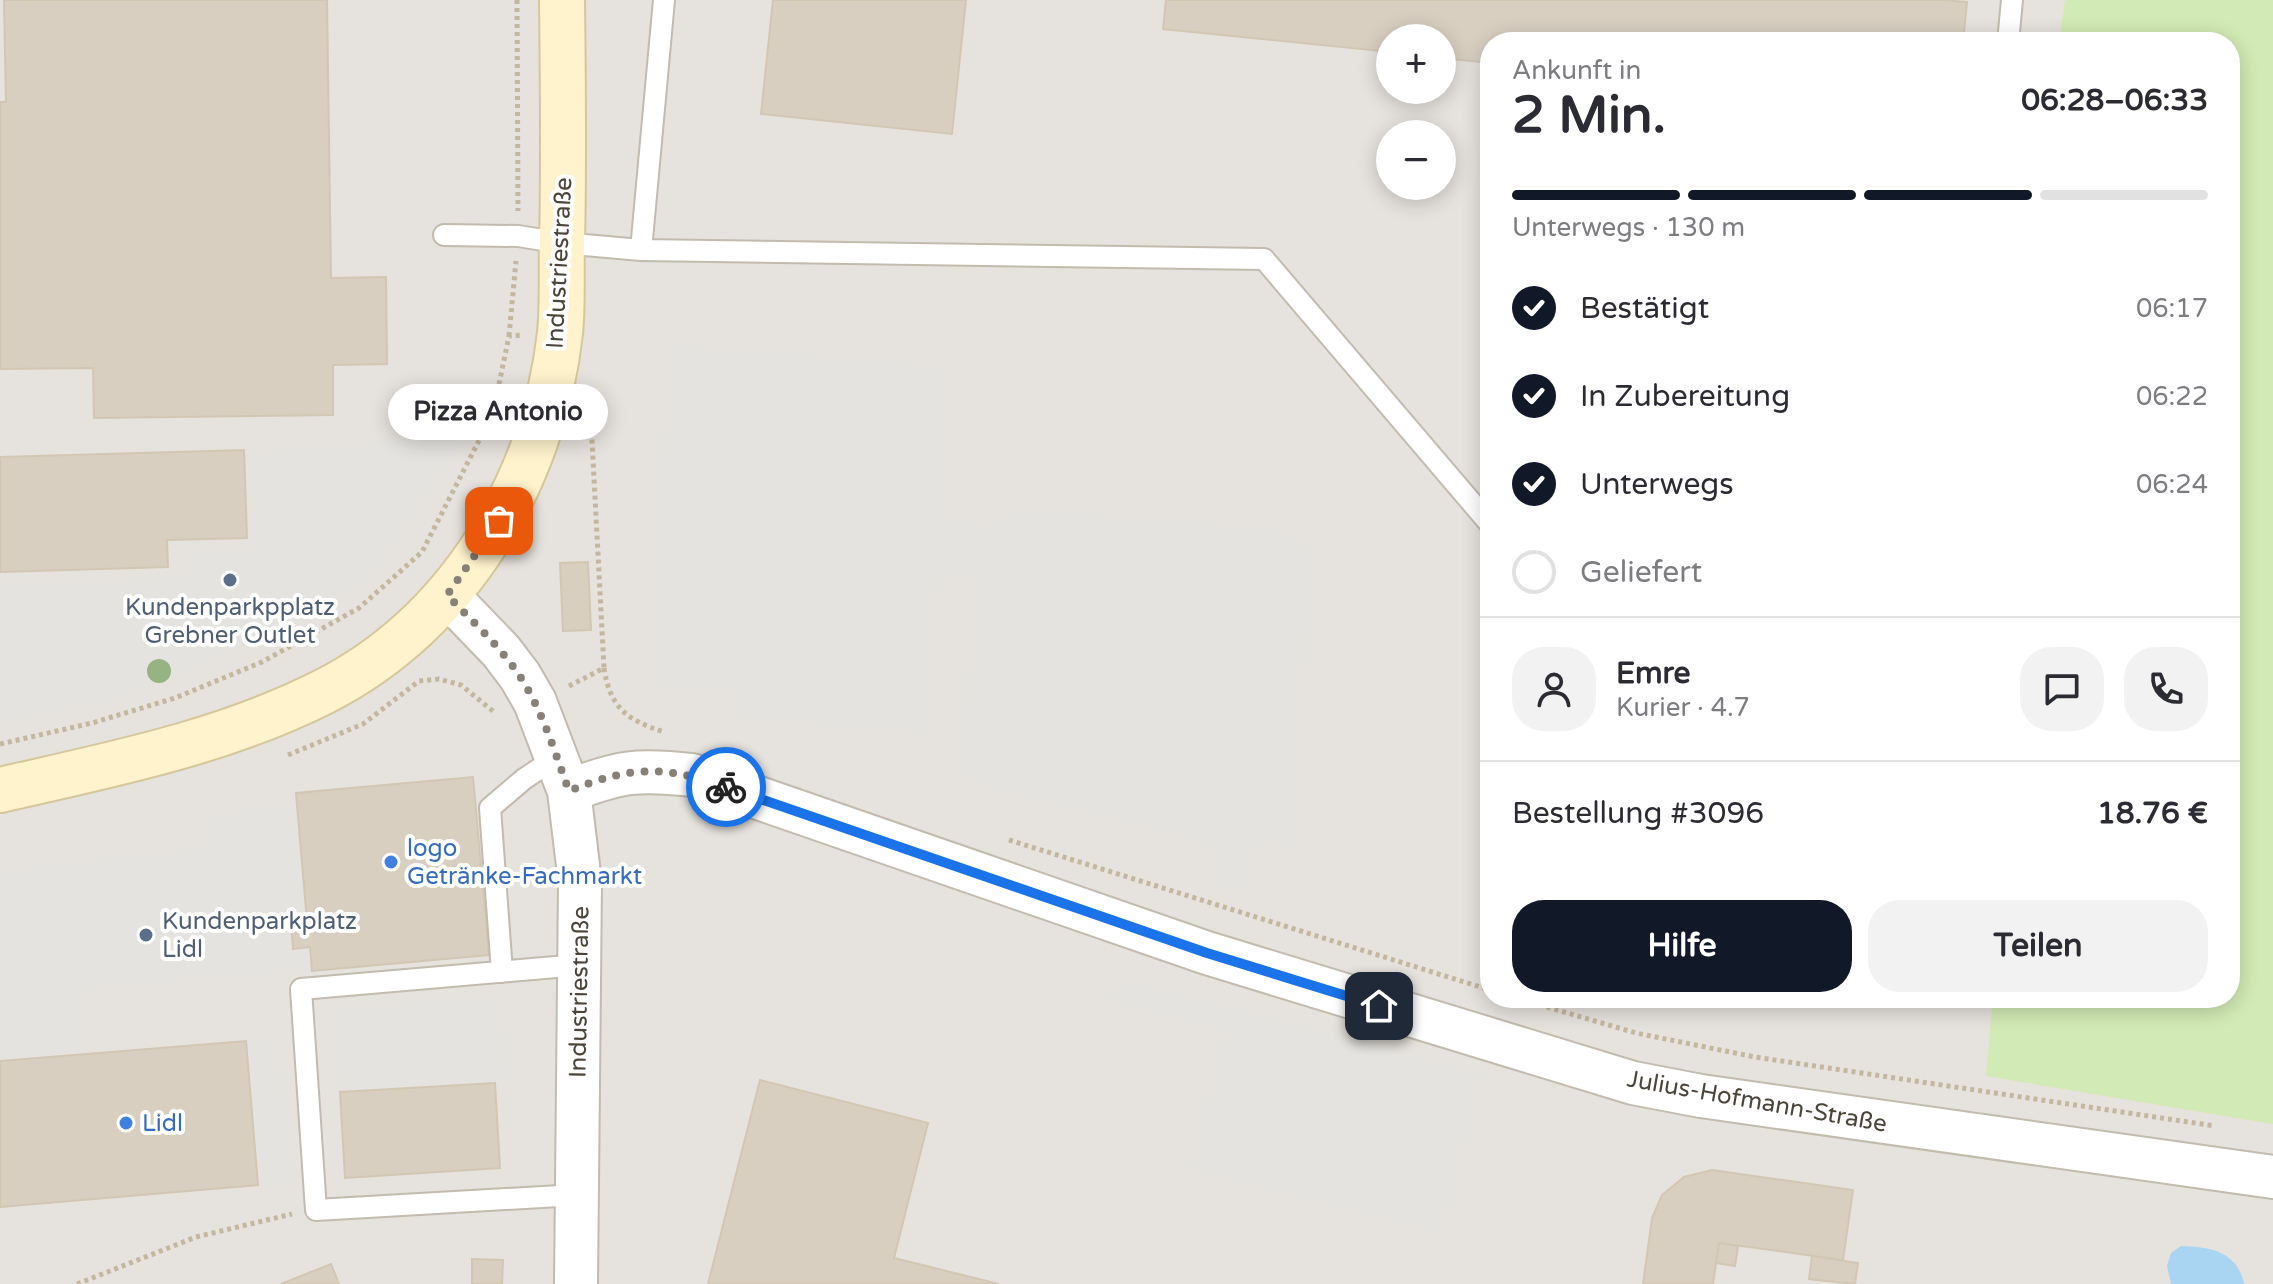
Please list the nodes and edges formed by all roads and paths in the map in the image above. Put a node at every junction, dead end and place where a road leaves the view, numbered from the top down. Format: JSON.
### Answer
{"nodes":[{"id":1,"x":517,"y":0,"type":"edge"},
{"id":2,"x":562,"y":0,"type":"edge"},
{"id":3,"x":664,"y":0,"type":"edge"},
{"id":4,"x":2012,"y":0,"type":"edge"},
{"id":5,"x":2009,"y":32,"type":"edge"},
{"id":6,"x":444,"y":235,"type":"dead end"},
{"id":7,"x":518,"y":236,"type":"junction"},
{"id":8,"x":562,"y":243,"type":"junction"},
{"id":9,"x":641,"y":250,"type":"junction"},
{"id":10,"x":560,"y":333,"type":"junction"},
{"id":11,"x":509,"y":336,"type":"junction"},
{"id":12,"x":589,"y":388,"type":"dead end"},
{"id":13,"x":1480,"y":512,"type":"edge"},
{"id":14,"x":447,"y":595,"type":"junction"},
{"id":15,"x":604,"y":668,"type":"junction"},
{"id":16,"x":535,"y":702,"type":"junction"},
{"id":17,"x":671,"y":734,"type":"dead end"},
{"id":18,"x":0,"y":744,"type":"edge"},
{"id":19,"x":287,"y":755,"type":"dead end"},
{"id":20,"x":563,"y":774,"type":"junction"},
{"id":21,"x":0,"y":790,"type":"edge"},
{"id":22,"x":1000,"y":837,"type":"dead end"},
{"id":23,"x":579,"y":965,"type":"junction"},
{"id":24,"x":502,"y":972,"type":"junction"},
{"id":25,"x":1480,"y":987,"type":"edge"},
{"id":26,"x":1550,"y":1008,"type":"edge"},
{"id":27,"x":2227,"y":1128,"type":"dead end"},
{"id":28,"x":2273,"y":1177,"type":"edge"},
{"id":29,"x":577,"y":1195,"type":"junction"},
{"id":30,"x":316,"y":1210,"type":"junction"},
{"id":31,"x":77,"y":1284,"type":"edge"},
{"id":32,"x":576,"y":1284,"type":"edge"}],
"edges":[{"from":1,"to":7,"type":"path"},
{"from":2,"to":8,"type":"main road","name":"Industriestraße"},
{"from":3,"to":9,"type":"lane"},
{"from":4,"to":5,"type":"lane"},
{"from":6,"to":7,"type":"lane"},
{"from":7,"to":8,"type":"lane"},
{"from":7,"to":11,"type":"path"},
{"from":8,"to":9,"type":"lane"},
{"from":8,"to":10,"type":"main road","name":"Industriestraße"},
{"from":9,"to":13,"type":"lane"},
{"from":10,"to":11,"type":"path"},
{"from":10,"to":14,"type":"main road","name":"Industriestraße"},
{"from":11,"to":18,"type":"path"},
{"from":12,"to":15,"type":"path"},
{"from":14,"to":16,"type":"street","name":"Industriestraße"},
{"from":14,"to":21,"type":"main road","name":"Industriestraße"},
{"from":15,"to":16,"type":"path"},
{"from":15,"to":17,"type":"path"},
{"from":16,"to":19,"type":"path"},
{"from":16,"to":20,"type":"street","name":"Industriestraße"},
{"from":20,"to":23,"type":"street","name":"Industriestraße"},
{"from":20,"to":24,"type":"lane"},
{"from":20,"to":28,"type":"street","name":"Julius-Hofmann-Straße"},
{"from":22,"to":25,"type":"path"},
{"from":23,"to":24,"type":"lane"},
{"from":23,"to":29,"type":"street","name":"Industriestraße"},
{"from":24,"to":30,"type":"lane"},
{"from":26,"to":27,"type":"path"},
{"from":29,"to":30,"type":"lane"},
{"from":29,"to":32,"type":"street","name":"Industriestraße"},
{"from":30,"to":31,"type":"path"}]}
